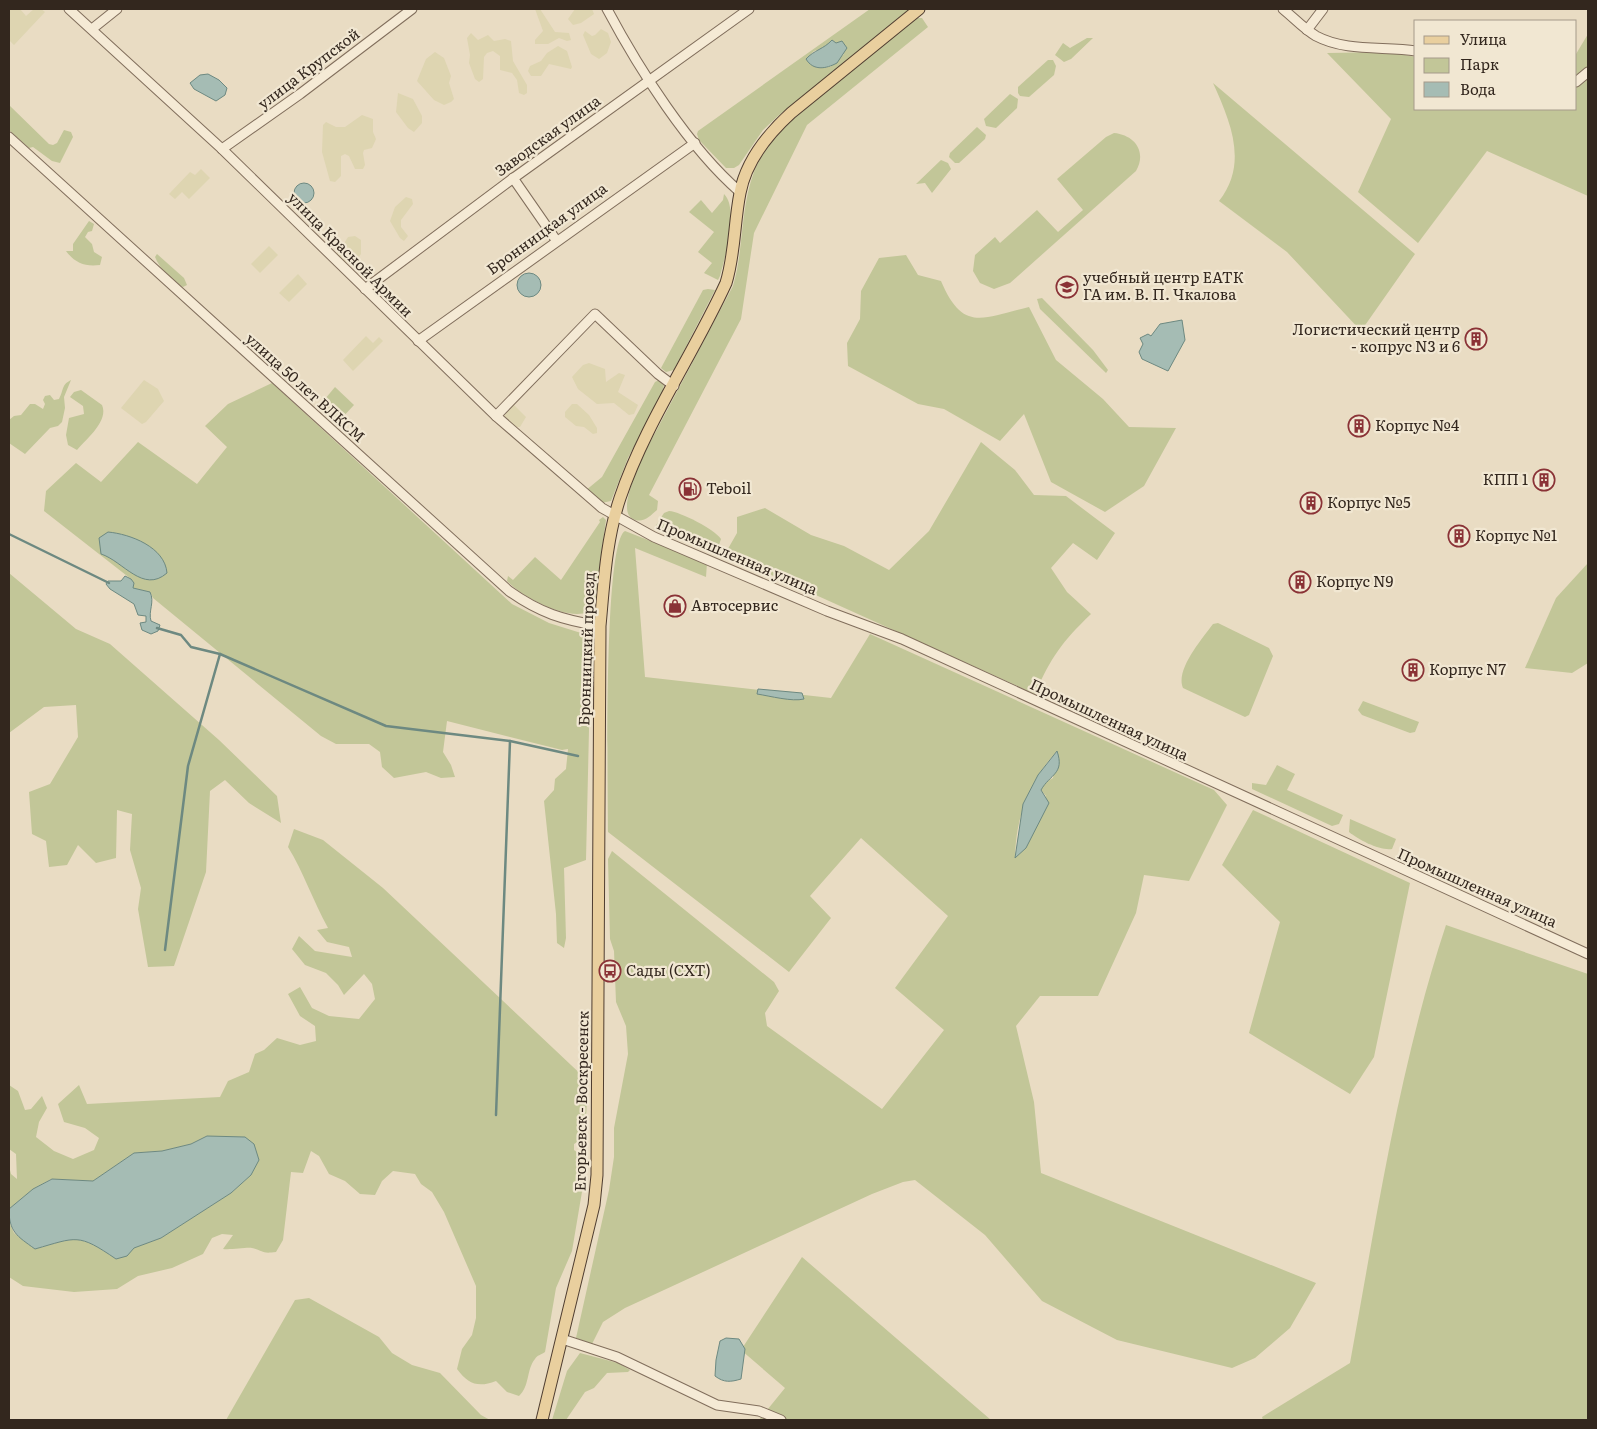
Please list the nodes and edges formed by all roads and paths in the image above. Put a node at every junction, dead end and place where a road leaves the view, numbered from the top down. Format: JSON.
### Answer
{"nodes":[{"id":1,"x":69,"y":9,"type":"edge"},
{"id":2,"x":117,"y":9,"type":"edge"},
{"id":3,"x":412,"y":9,"type":"edge"},
{"id":4,"x":607,"y":9,"type":"edge"},
{"id":5,"x":749,"y":9,"type":"edge"},
{"id":6,"x":919,"y":9,"type":"edge"},
{"id":7,"x":1283,"y":9,"type":"edge"},
{"id":8,"x":1323,"y":9,"type":"edge"},
{"id":9,"x":92,"y":29,"type":"junction"},
{"id":10,"x":1307,"y":30,"type":"junction"},
{"id":11,"x":1414,"y":51,"type":"edge"},
{"id":12,"x":1588,"y":72,"type":"edge"},
{"id":13,"x":649,"y":81,"type":"junction"},
{"id":14,"x":1577,"y":81,"type":"edge"},
{"id":15,"x":9,"y":137,"type":"edge"},
{"id":16,"x":695,"y":142,"type":"junction"},
{"id":17,"x":222,"y":149,"type":"junction"},
{"id":18,"x":513,"y":178,"type":"junction"},
{"id":19,"x":740,"y":192,"type":"junction"},
{"id":20,"x":556,"y":240,"type":"junction"},
{"id":21,"x":365,"y":288,"type":"junction"},
{"id":22,"x":418,"y":341,"type":"junction"},
{"id":23,"x":674,"y":386,"type":"junction"},
{"id":24,"x":496,"y":416,"type":"junction"},
{"id":25,"x":616,"y":516,"type":"junction"},
{"id":26,"x":600,"y":626,"type":"junction"},
{"id":27,"x":1588,"y":954,"type":"edge"},
{"id":28,"x":599,"y":956,"type":"joint"},
{"id":29,"x":562,"y":1339,"type":"junction"},
{"id":30,"x":542,"y":1420,"type":"edge"},
{"id":31,"x":781,"y":1420,"type":"edge"}],
"edges":[{"from":1,"to":9,"type":"street","name":"улица Красной Армии"},
{"from":2,"to":9,"type":"street"},
{"from":3,"to":17,"type":"street","name":"улица Крупской"},
{"from":4,"to":13,"type":"street"},
{"from":5,"to":13,"type":"street","name":"Заводская улица"},
{"from":6,"to":19,"type":"main road"},
{"from":7,"to":10,"type":"street"},
{"from":8,"to":10,"type":"street"},
{"from":9,"to":17,"type":"street","name":"улица Красной Армии"},
{"from":10,"to":11,"type":"street"},
{"from":12,"to":14,"type":"street"},
{"from":13,"to":16,"type":"street"},
{"from":13,"to":18,"type":"street","name":"Заводская улица"},
{"from":15,"to":26,"type":"street","name":"улица 50 лет ВЛКСМ"},
{"from":16,"to":19,"type":"street"},
{"from":16,"to":20,"type":"street","name":"Бронницкая улица"},
{"from":17,"to":21,"type":"street","name":"улица Красной Армии"},
{"from":18,"to":20,"type":"street"},
{"from":18,"to":21,"type":"street","name":"Заводская улица"},
{"from":19,"to":23,"type":"main road","name":"Бронницкий проезд"},
{"from":20,"to":22,"type":"street","name":"Бронницкая улица"},
{"from":21,"to":22,"type":"street","name":"улица Красной Армии"},
{"from":22,"to":24,"type":"street","name":"улица Красной Армии"},
{"from":23,"to":24,"type":"street"},
{"from":23,"to":25,"type":"main road","name":"Бронницкий проезд"},
{"from":24,"to":25,"type":"street","name":"улица Красной Армии"},
{"from":25,"to":26,"type":"main road","name":"Бронницкий проезд"},
{"from":25,"to":27,"type":"street","name":"Промышленная улица"},
{"from":26,"to":28,"type":"main road","name":"Бронницкий проезд"},
{"from":28,"to":29,"type":"main road","name":"Егорьевск - Воскресенск"},
{"from":29,"to":30,"type":"main road","name":"Егорьевск - Воскресенск"},
{"from":29,"to":31,"type":"street"}]}
